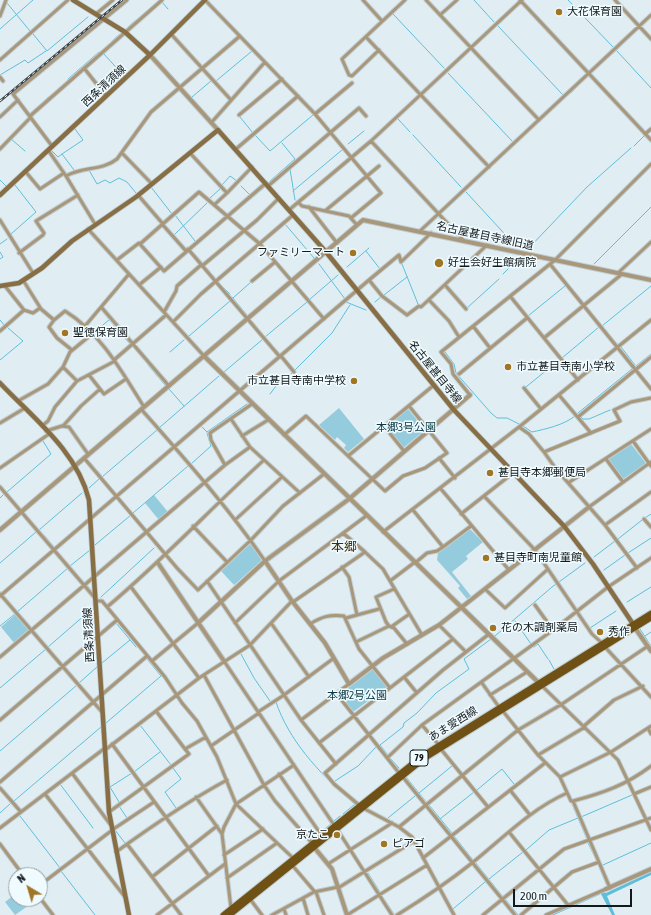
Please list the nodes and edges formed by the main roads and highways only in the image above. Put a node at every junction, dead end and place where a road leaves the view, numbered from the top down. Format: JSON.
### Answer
{"nodes":[{"id":1,"x":73,"y":0,"type":"edge"},
{"id":2,"x":205,"y":0,"type":"edge"},
{"id":3,"x":150,"y":55,"type":"junction"},
{"id":4,"x":0,"y":195,"type":"edge"},
{"id":5,"x":2,"y":286,"type":"edge"},
{"id":6,"x":0,"y":383,"type":"edge"},
{"id":7,"x":651,"y":613,"type":"edge"},
{"id":8,"x":651,"y":618,"type":"edge"},
{"id":9,"x":634,"y":626,"type":"junction"},
{"id":10,"x":336,"y":827,"type":"junction"},
{"id":11,"x":313,"y":846,"type":"junction"},
{"id":12,"x":231,"y":913,"type":"edge"},
{"id":13,"x":129,"y":915,"type":"edge"},
{"id":14,"x":223,"y":915,"type":"edge"}],
"edges":[{"from":1,"to":3,"type":"main road"},
{"from":2,"to":3,"type":"main road","name":"西条清須線"},
{"from":3,"to":4,"type":"main road","name":"西条清須線"},
{"from":5,"to":9,"type":"main road","name":"名古屋甚目寺線"},
{"from":6,"to":13,"type":"main road","name":"西条清須線"},
{"from":7,"to":9,"type":"main road","name":"あま愛西線","number":"79"},
{"from":8,"to":9,"type":"main road","name":"あま愛西線","number":"79"},
{"from":9,"to":10,"type":"main road","name":"あま愛西線","number":"79"},
{"from":10,"to":11,"type":"main road","name":"あま愛西線","number":"79"},
{"from":10,"to":11,"type":"main road","name":"あま愛西線","number":"79"},
{"from":11,"to":12,"type":"main road","name":"あま愛西線","number":"79"},
{"from":11,"to":12,"type":"main road","name":"あま愛西線","number":"79"},
{"from":12,"to":14,"type":"main road","name":"あま愛西線","number":"79"}]}
